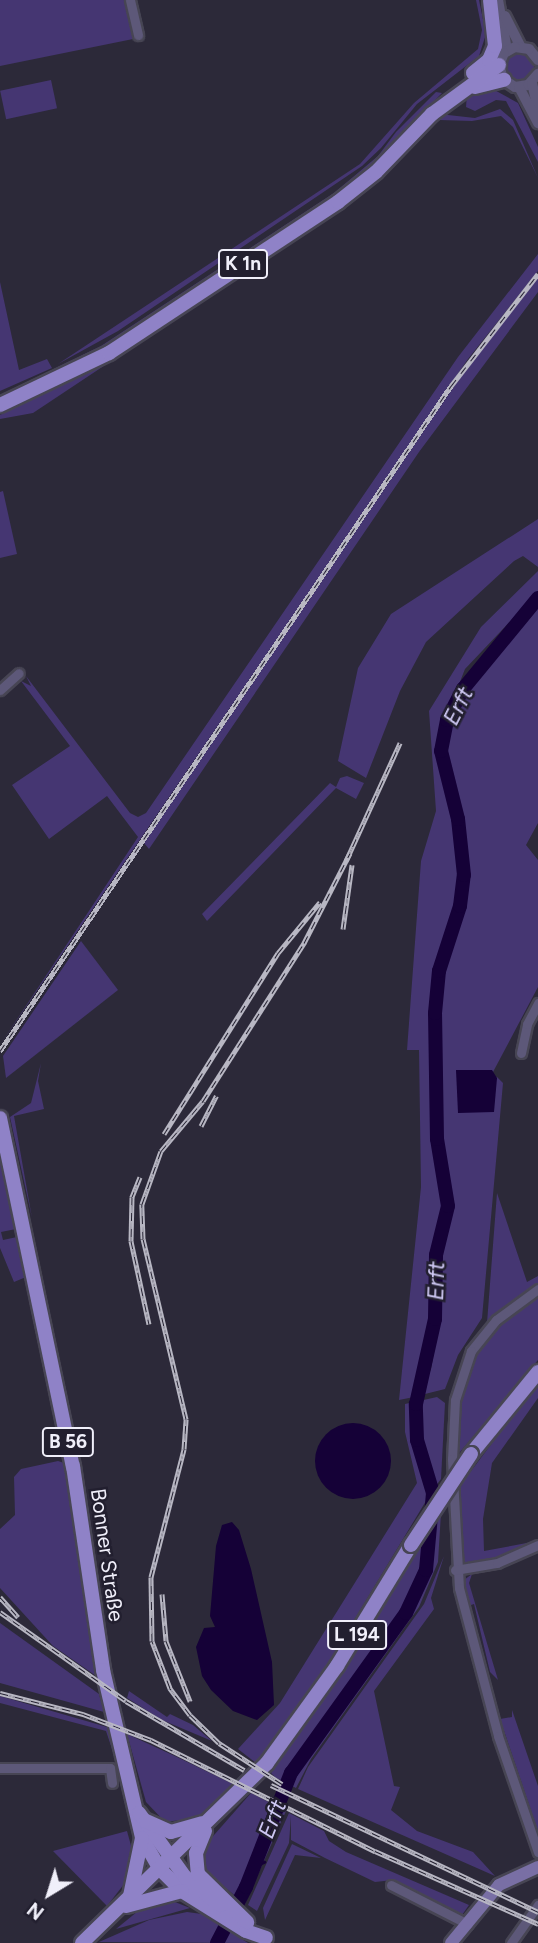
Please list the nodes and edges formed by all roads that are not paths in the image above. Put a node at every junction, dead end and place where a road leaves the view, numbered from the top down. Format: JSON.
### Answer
{"nodes":[{"id":1,"x":130,"y":0,"type":"edge"},
{"id":2,"x":495,"y":0,"type":"edge"},
{"id":3,"x":138,"y":35,"type":"dead end"},
{"id":4,"x":520,"y":46,"type":"junction"},
{"id":5,"x":507,"y":50,"type":"junction"},
{"id":6,"x":538,"y":60,"type":"edge"},
{"id":7,"x":499,"y":65,"type":"junction"},
{"id":8,"x":535,"y":78,"type":"edge"},
{"id":9,"x":504,"y":80,"type":"junction"},
{"id":10,"x":519,"y":87,"type":"junction"},
{"id":11,"x":464,"y":90,"type":"junction"},
{"id":12,"x":538,"y":108,"type":"edge"},
{"id":13,"x":538,"y":123,"type":"edge"},
{"id":14,"x":395,"y":153,"type":"junction"},
{"id":15,"x":40,"y":388,"type":"junction"},
{"id":16,"x":0,"y":405,"type":"edge"},
{"id":17,"x":0,"y":412,"type":"edge"},
{"id":18,"x":19,"y":673,"type":"dead end"},
{"id":19,"x":0,"y":690,"type":"edge"},
{"id":20,"x":538,"y":1003,"type":"edge"},
{"id":21,"x":521,"y":1054,"type":"dead end"},
{"id":22,"x":0,"y":1118,"type":"edge"},
{"id":23,"x":538,"y":1289,"type":"edge"},
{"id":24,"x":538,"y":1372,"type":"edge"},
{"id":25,"x":538,"y":1545,"type":"edge"},
{"id":26,"x":455,"y":1570,"type":"junction"},
{"id":27,"x":0,"y":1768,"type":"edge"},
{"id":28,"x":112,"y":1783,"type":"dead end"},
{"id":29,"x":133,"y":1803,"type":"junction"},
{"id":30,"x":144,"y":1820,"type":"junction"},
{"id":31,"x":210,"y":1820,"type":"junction"},
{"id":32,"x":142,"y":1838,"type":"junction"},
{"id":33,"x":538,"y":1852,"type":"edge"},
{"id":34,"x":165,"y":1864,"type":"junction"},
{"id":35,"x":538,"y":1867,"type":"edge"},
{"id":36,"x":391,"y":1885,"type":"dead end"},
{"id":37,"x":182,"y":1891,"type":"junction"},
{"id":38,"x":212,"y":1900,"type":"junction"},
{"id":39,"x":125,"y":1903,"type":"junction"},
{"id":40,"x":538,"y":1905,"type":"edge"},
{"id":41,"x":468,"y":1924,"type":"junction"},
{"id":42,"x":271,"y":1940,"type":"edge"},
{"id":43,"x":82,"y":1943,"type":"edge"},
{"id":44,"x":451,"y":1943,"type":"edge"},
{"id":45,"x":511,"y":1943,"type":"edge"}],
"edges":[{"from":1,"to":3,"type":"street"},
{"from":2,"to":4,"type":"street"},
{"from":2,"to":5,"type":"street"},
{"from":2,"to":14,"type":"main road","number":"K 1n"},
{"from":4,"to":5,"type":"street"},
{"from":4,"to":6,"type":"street"},
{"from":5,"to":7,"type":"street"},
{"from":7,"to":9,"type":"street"},
{"from":7,"to":11,"type":"main road","number":"K 1n"},
{"from":8,"to":10,"type":"street"},
{"from":8,"to":12,"type":"street"},
{"from":9,"to":10,"type":"street"},
{"from":9,"to":11,"type":"main road","number":"K 1n"},
{"from":10,"to":13,"type":"street"},
{"from":11,"to":14,"type":"main road","number":"K 1n"},
{"from":14,"to":15,"type":"main road","number":"K 1n"},
{"from":15,"to":16,"type":"main road","number":"K 1n"},
{"from":15,"to":17,"type":"main road","number":"K 1n"},
{"from":18,"to":19,"type":"street"},
{"from":20,"to":21,"type":"street"},
{"from":22,"to":29,"type":"main road","name":"Bonner Straße","number":"B 56"},
{"from":23,"to":26,"type":"street"},
{"from":24,"to":31,"type":"main road","number":"L 194","bridge":true},
{"from":25,"to":26,"type":"street"},
{"from":26,"to":33,"type":"street"},
{"from":27,"to":28,"type":"street"},
{"from":29,"to":30,"type":"main road","number":"B 56"},
{"from":29,"to":32,"type":"main road","name":"Bonner Straße","number":"B 56"},
{"from":30,"to":31,"type":"main road","number":"L 194"},
{"from":30,"to":34,"type":"main road","number":"B 56"},
{"from":31,"to":34,"type":"main road","number":"L 194"},
{"from":31,"to":38,"type":"main road","number":"B 56"},
{"from":32,"to":34,"type":"main road","name":"Bonner Straße","number":"B 56"},
{"from":32,"to":39,"type":"main road","number":"B 56"},
{"from":34,"to":37,"type":"main road","number":"B 56"},
{"from":34,"to":38,"type":"main road","number":"B 56"},
{"from":34,"to":39,"type":"main road","number":"L 194"},
{"from":35,"to":41,"type":"main road"},
{"from":36,"to":41,"type":"street"},
{"from":37,"to":38,"type":"main road","number":"B 56"},
{"from":37,"to":39,"type":"main road","number":"L 194"},
{"from":38,"to":42,"type":"main road","number":"B 56"},
{"from":39,"to":43,"type":"main road","number":"L 194"},
{"from":40,"to":45,"type":"street"},
{"from":41,"to":44,"type":"main road"}]}
